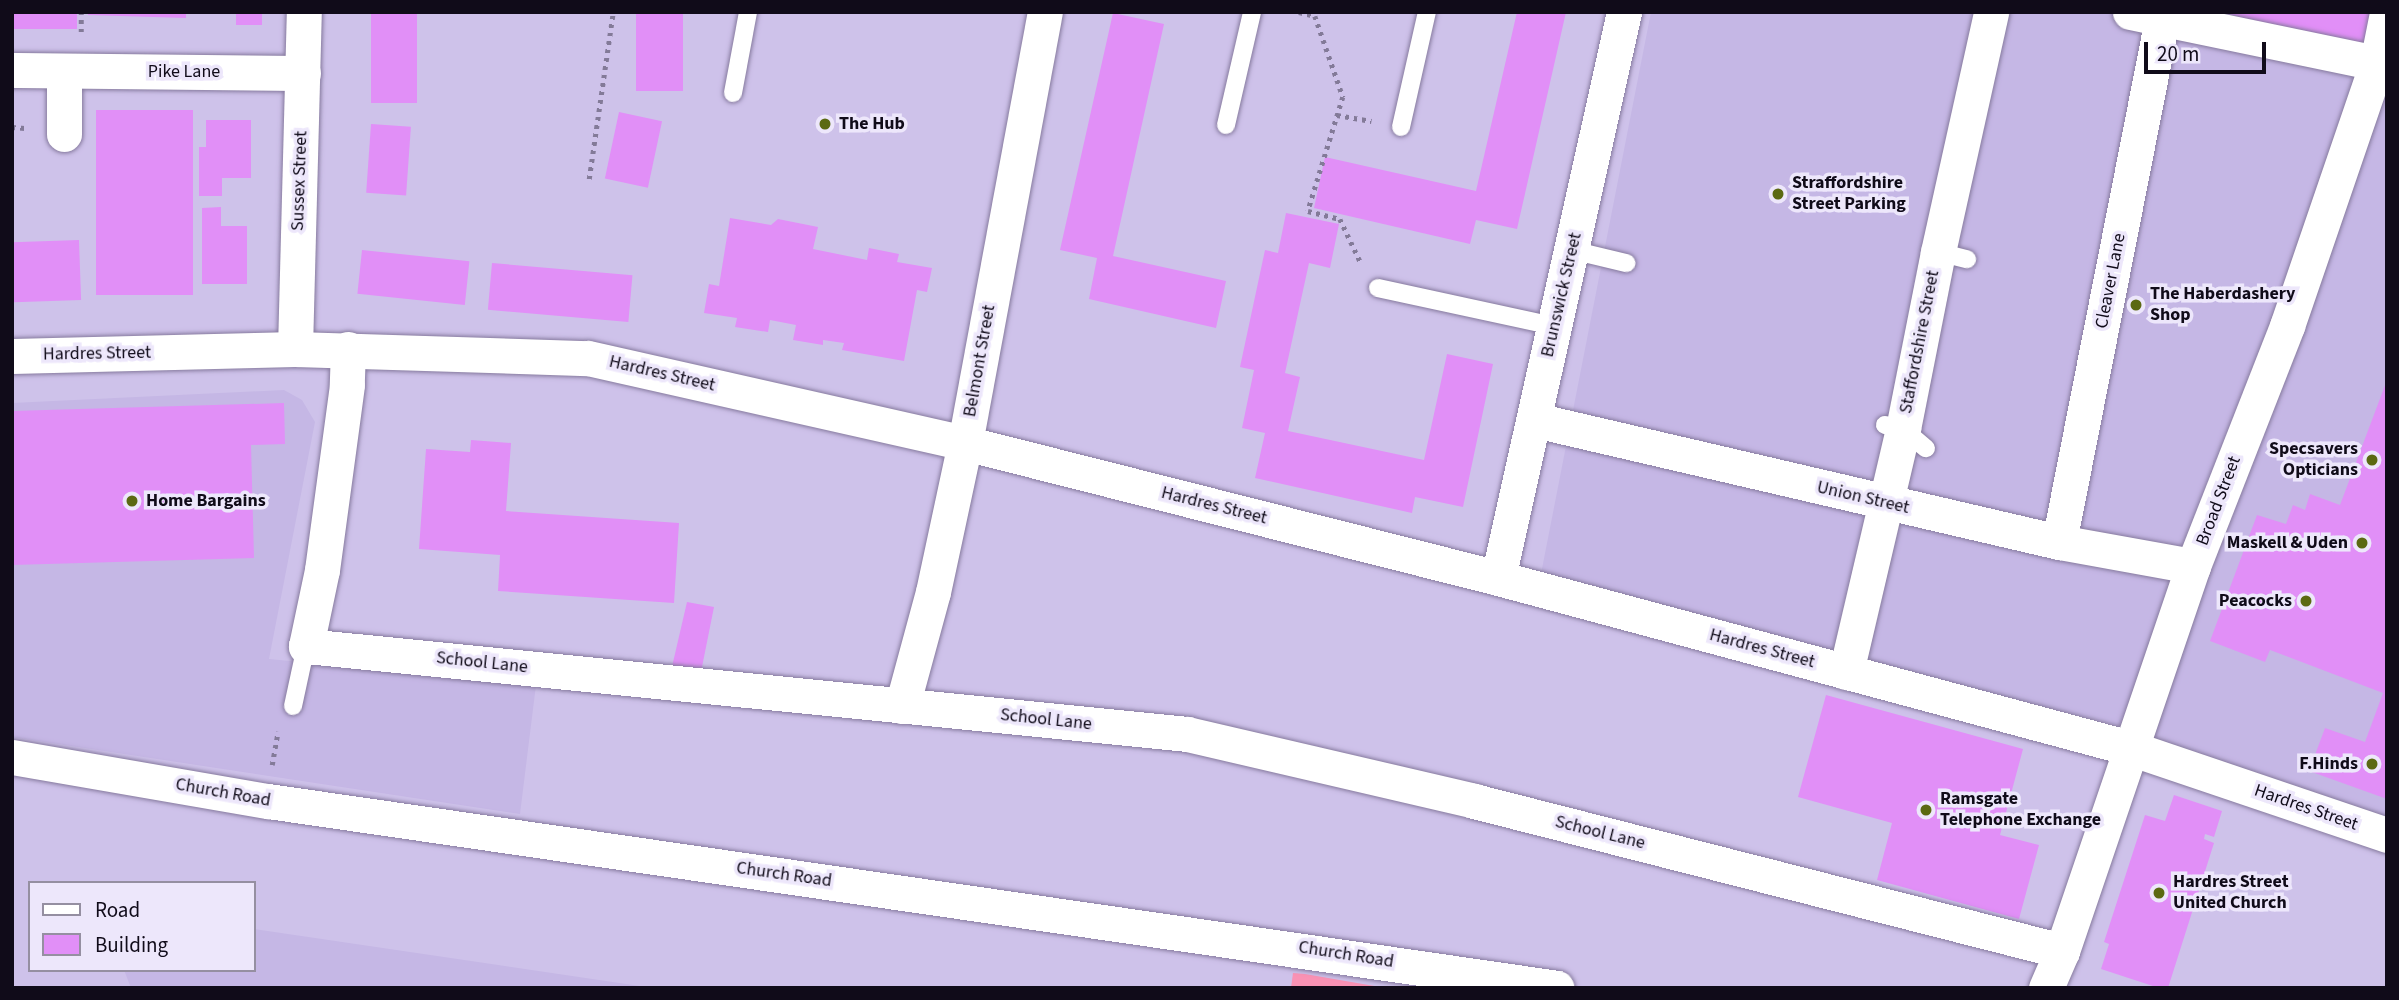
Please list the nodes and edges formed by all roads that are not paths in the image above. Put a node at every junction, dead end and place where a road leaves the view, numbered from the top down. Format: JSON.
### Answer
{"nodes":[{"id":1,"x":304,"y":12,"type":"edge"},
{"id":2,"x":748,"y":12,"type":"edge"},
{"id":3,"x":1045,"y":12,"type":"edge"},
{"id":4,"x":1252,"y":12,"type":"edge"},
{"id":5,"x":1427,"y":12,"type":"edge"},
{"id":6,"x":1624,"y":12,"type":"edge"},
{"id":7,"x":1991,"y":12,"type":"edge"},
{"id":8,"x":2387,"y":13,"type":"edge"},
{"id":9,"x":2146,"y":16,"type":"edge"},
{"id":10,"x":2382,"y":64,"type":"edge"},
{"id":11,"x":12,"y":69,"type":"edge"},
{"id":12,"x":64,"y":71,"type":"junction"},
{"id":13,"x":303,"y":73,"type":"junction"},
{"id":14,"x":733,"y":93,"type":"dead end"},
{"id":15,"x":1226,"y":125,"type":"dead end"},
{"id":16,"x":1401,"y":127,"type":"dead end"},
{"id":17,"x":64,"y":134,"type":"dead end"},
{"id":18,"x":1572,"y":250,"type":"junction"},
{"id":19,"x":1626,"y":263,"type":"dead end"},
{"id":20,"x":1378,"y":288,"type":"road end"},
{"id":21,"x":1554,"y":326,"type":"junction"},
{"id":22,"x":295,"y":349,"type":"junction"},
{"id":23,"x":348,"y":349,"type":"junction"},
{"id":24,"x":12,"y":356,"type":"edge"},
{"id":25,"x":1535,"y":420,"type":"junction"},
{"id":26,"x":965,"y":443,"type":"junction"},
{"id":27,"x":1884,"y":503,"type":"junction"},
{"id":28,"x":2059,"y":542,"type":"junction"},
{"id":29,"x":2193,"y":566,"type":"junction"},
{"id":30,"x":1498,"y":578,"type":"junction"},
{"id":31,"x":306,"y":646,"type":"junction"},
{"id":32,"x":1846,"y":672,"type":"junction"},
{"id":33,"x":293,"y":706,"type":"dead end"},
{"id":34,"x":902,"y":706,"type":"junction"},
{"id":35,"x":2130,"y":748,"type":"junction"},
{"id":36,"x":12,"y":757,"type":"edge"},
{"id":37,"x":2387,"y":835,"type":"edge"},
{"id":38,"x":2062,"y":951,"type":"junction"},
{"id":39,"x":1557,"y":988,"type":"edge"},
{"id":40,"x":2046,"y":988,"type":"edge"}],
"edges":[{"from":1,"to":13,"type":"street","name":"Sussex Street"},
{"from":2,"to":14,"type":"lane"},
{"from":3,"to":26,"type":"street","name":"Belmont Street"},
{"from":4,"to":15,"type":"lane"},
{"from":5,"to":16,"type":"lane"},
{"from":6,"to":18,"type":"street","name":"Brunswick Street"},
{"from":7,"to":27,"type":"street","name":"Staffordshire Street"},
{"from":8,"to":10,"type":"street","name":"Broad Street"},
{"from":9,"to":10,"type":"street"},
{"from":9,"to":28,"type":"street","name":"Cleaver Lane"},
{"from":10,"to":29,"type":"street","name":"Broad Street"},
{"from":11,"to":12,"type":"street","name":"Pike Lane"},
{"from":12,"to":13,"type":"street","name":"Pike Lane"},
{"from":12,"to":17,"type":"street"},
{"from":13,"to":22,"type":"street","name":"Sussex Street"},
{"from":18,"to":19,"type":"lane"},
{"from":18,"to":21,"type":"street","name":"Brunswick Street"},
{"from":20,"to":21,"type":"lane"},
{"from":21,"to":25,"type":"street","name":"Brunswick Street"},
{"from":22,"to":23,"type":"street","name":"Hardres Street"},
{"from":22,"to":24,"type":"street","name":"Hardres Street"},
{"from":23,"to":26,"type":"street","name":"Hardres Street"},
{"from":23,"to":31,"type":"street"},
{"from":25,"to":27,"type":"street","name":"Union Street"},
{"from":25,"to":30,"type":"street","name":"Brunswick Street"},
{"from":26,"to":30,"type":"street","name":"Hardres Street"},
{"from":26,"to":34,"type":"street","name":"Belmont Street"},
{"from":27,"to":28,"type":"street","name":"Union Street"},
{"from":27,"to":32,"type":"street","name":"Staffordshire Street"},
{"from":28,"to":29,"type":"street","name":"Union Street"},
{"from":29,"to":35,"type":"street","name":"Broad Street"},
{"from":30,"to":32,"type":"street","name":"Hardres Street"},
{"from":31,"to":33,"type":"lane"},
{"from":31,"to":34,"type":"street","name":"School Lane"},
{"from":32,"to":35,"type":"street","name":"Hardres Street"},
{"from":34,"to":38,"type":"street","name":"School Lane"},
{"from":35,"to":37,"type":"street","name":"Hardres Street"},
{"from":35,"to":38,"type":"street","name":"Broad Street"},
{"from":36,"to":39,"type":"street","name":"Church Road"},
{"from":38,"to":40,"type":"street","name":"Broad Street"}]}
